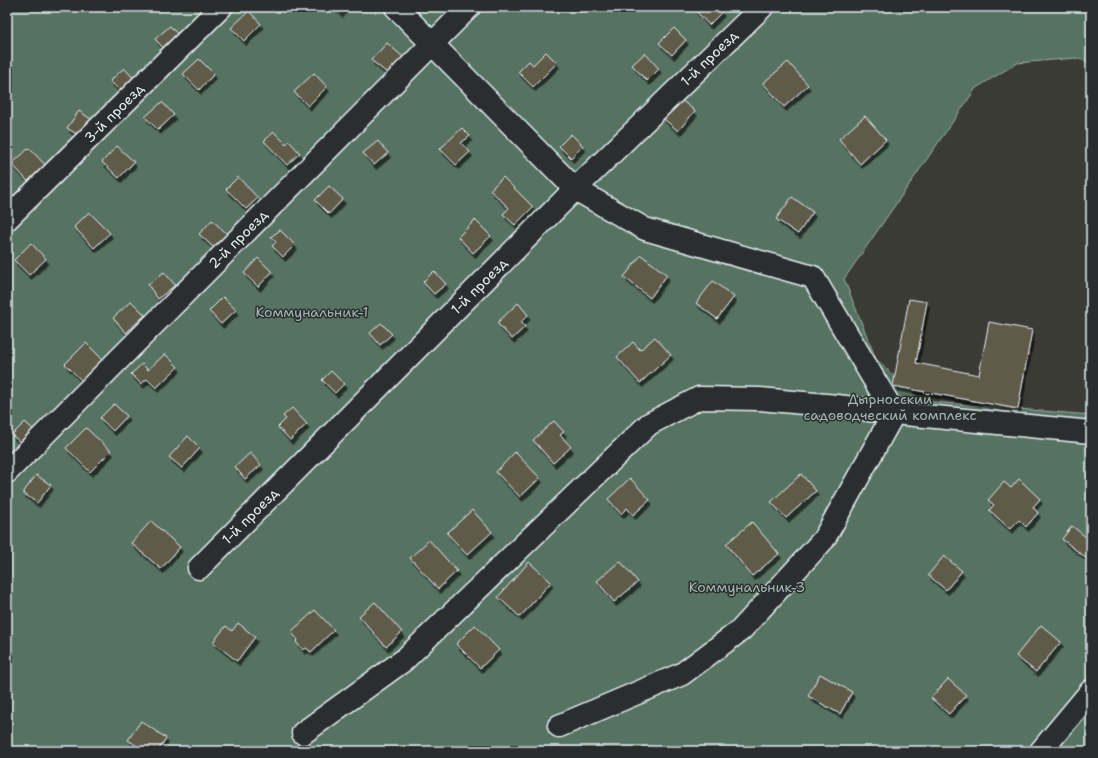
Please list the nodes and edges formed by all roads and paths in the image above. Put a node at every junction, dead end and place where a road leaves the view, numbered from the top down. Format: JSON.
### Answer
{"nodes":[{"id":1,"x":221,"y":7,"type":"edge"},
{"id":2,"x":396,"y":7,"type":"edge"},
{"id":3,"x":469,"y":7,"type":"edge"},
{"id":4,"x":762,"y":7,"type":"edge"},
{"id":5,"x":432,"y":44,"type":"junction"},
{"id":6,"x":575,"y":189,"type":"junction"},
{"id":7,"x":7,"y":219,"type":"edge"},
{"id":8,"x":894,"y":413,"type":"junction"},
{"id":9,"x":1091,"y":432,"type":"edge"},
{"id":10,"x":7,"y":472,"type":"edge"},
{"id":11,"x":198,"y":568,"type":"dead end"},
{"id":12,"x":1091,"y":690,"type":"edge"},
{"id":13,"x":559,"y":726,"type":"dead end"},
{"id":14,"x":303,"y":733,"type":"dead end"},
{"id":15,"x":1041,"y":751,"type":"edge"}],
"edges":[{"from":1,"to":7,"type":"street","name":"3-й проезд"},
{"from":2,"to":5,"type":"street"},
{"from":3,"to":5,"type":"street","name":"2-й проезд"},
{"from":4,"to":6,"type":"street","name":"1-й проезд"},
{"from":5,"to":6,"type":"street"},
{"from":5,"to":10,"type":"street","name":"2-й проезд"},
{"from":6,"to":8,"type":"street"},
{"from":6,"to":11,"type":"street","name":"1-й проезд"},
{"from":8,"to":9,"type":"street"},
{"from":8,"to":13,"type":"street"},
{"from":8,"to":14,"type":"street"},
{"from":12,"to":15,"type":"street"}]}
